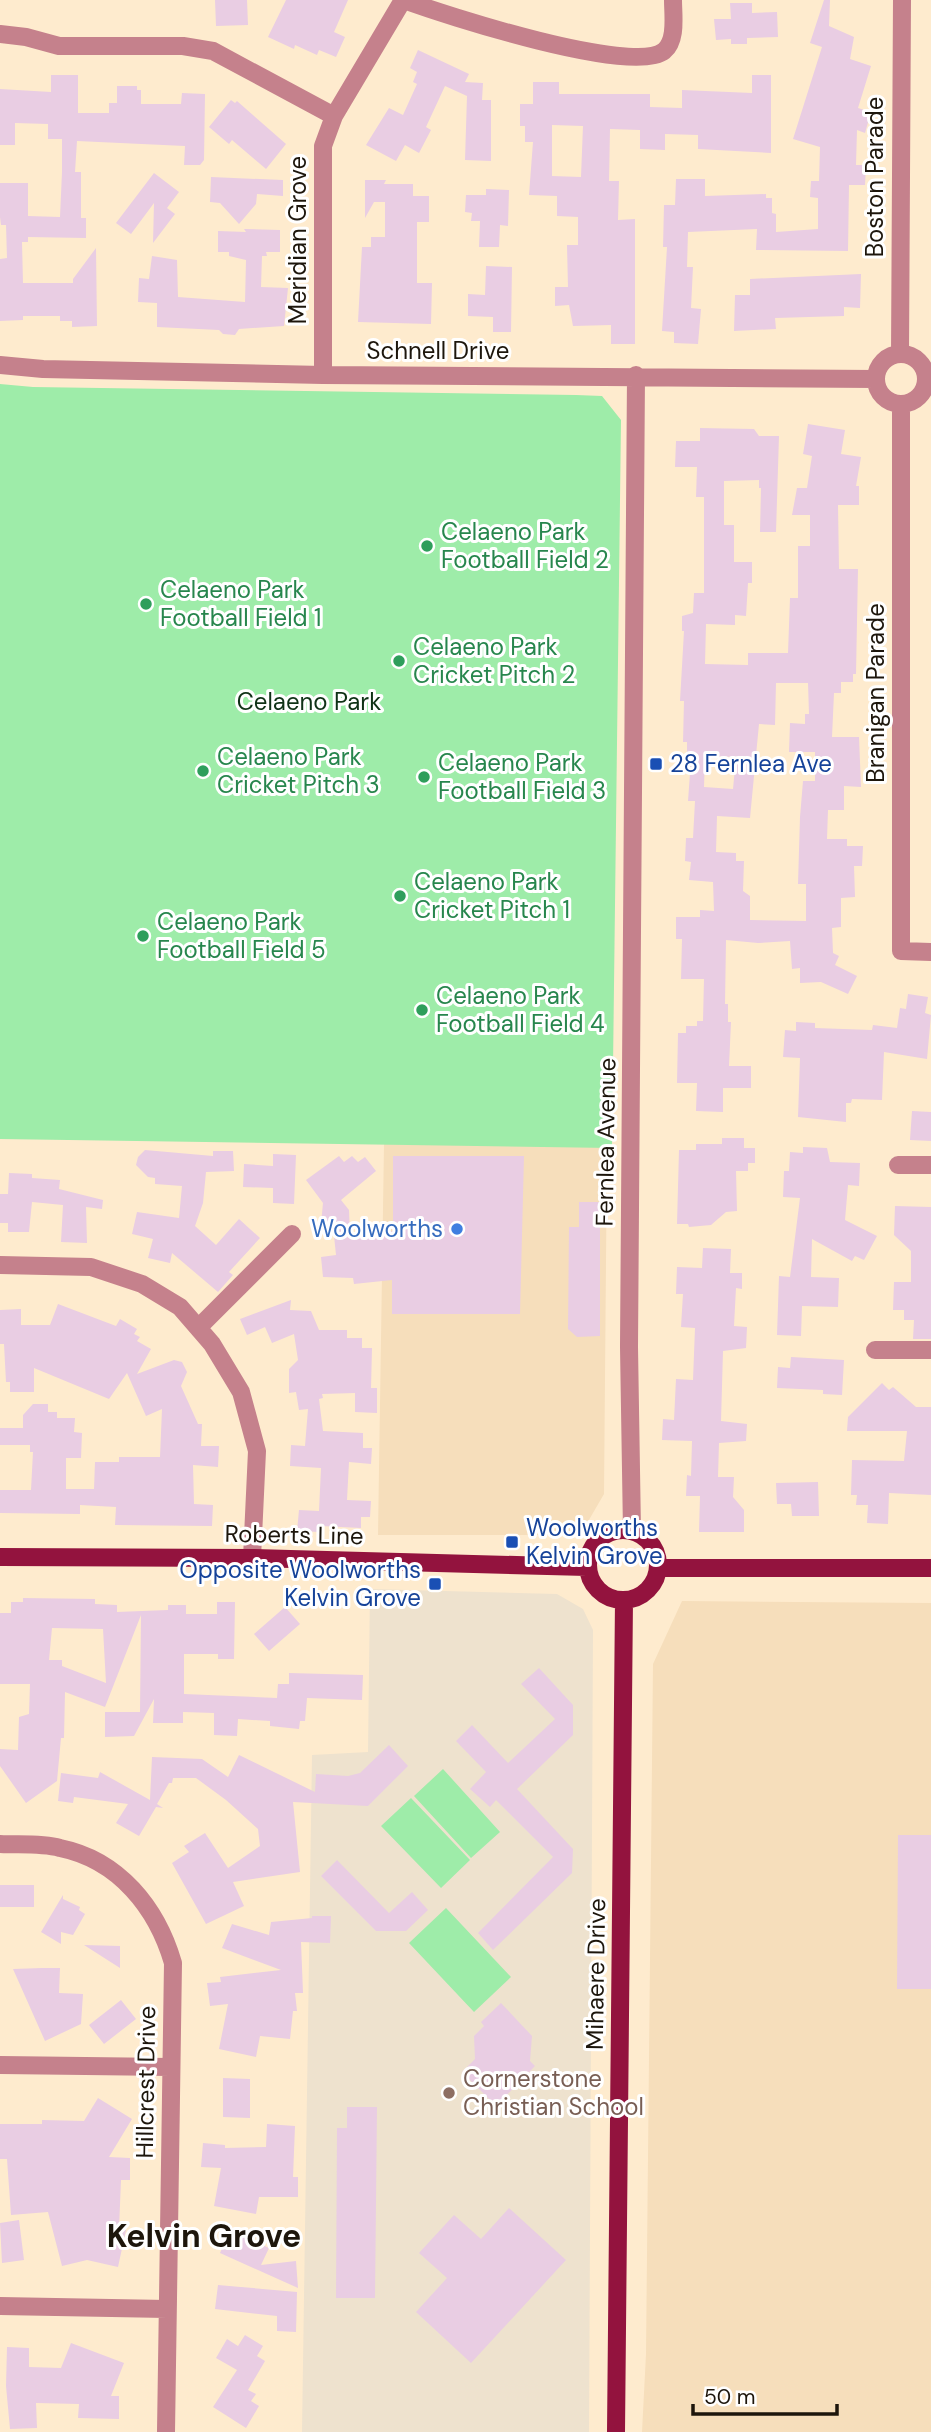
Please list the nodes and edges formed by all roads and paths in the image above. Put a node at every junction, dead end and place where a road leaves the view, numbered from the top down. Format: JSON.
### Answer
{"nodes":[{"id":1,"x":403,"y":0,"type":"edge"},
{"id":2,"x":673,"y":0,"type":"edge"},
{"id":3,"x":902,"y":0,"type":"edge"},
{"id":4,"x":0,"y":34,"type":"edge"},
{"id":5,"x":334,"y":116,"type":"junction"},
{"id":6,"x":900,"y":354,"type":"junction"},
{"id":7,"x":0,"y":365,"type":"edge"},
{"id":8,"x":323,"y":375,"type":"junction"},
{"id":9,"x":636,"y":376,"type":"junction"},
{"id":10,"x":876,"y":379,"type":"junction"},
{"id":11,"x":928,"y":380,"type":"edge"},
{"id":12,"x":901,"y":404,"type":"junction"},
{"id":13,"x":931,"y":952,"type":"edge"},
{"id":14,"x":898,"y":1166,"type":"dead end"},
{"id":15,"x":931,"y":1166,"type":"edge"},
{"id":16,"x":292,"y":1234,"type":"dead end"},
{"id":17,"x":0,"y":1265,"type":"edge"},
{"id":18,"x":198,"y":1328,"type":"junction"},
{"id":19,"x":875,"y":1350,"type":"dead end"},
{"id":20,"x":931,"y":1350,"type":"edge"},
{"id":21,"x":632,"y":1531,"type":"junction"},
{"id":22,"x":0,"y":1557,"type":"edge"},
{"id":23,"x":253,"y":1558,"type":"junction"},
{"id":24,"x":587,"y":1566,"type":"junction"},
{"id":25,"x":658,"y":1568,"type":"junction"},
{"id":26,"x":931,"y":1568,"type":"edge"},
{"id":27,"x":624,"y":1600,"type":"junction"},
{"id":28,"x":0,"y":1844,"type":"edge"},
{"id":29,"x":0,"y":2065,"type":"edge"},
{"id":30,"x":170,"y":2067,"type":"junction"},
{"id":31,"x":0,"y":2306,"type":"edge"},
{"id":32,"x":167,"y":2309,"type":"junction"},
{"id":33,"x":166,"y":2432,"type":"edge"},
{"id":34,"x":616,"y":2432,"type":"edge"}],
"edges":[{"from":1,"to":2,"type":"street","name":"Meridian Grove"},
{"from":1,"to":5,"type":"street","name":"Meridian Grove"},
{"from":3,"to":6,"type":"street","name":"Boston Parade"},
{"from":4,"to":5,"type":"street"},
{"from":5,"to":8,"type":"street","name":"Meridian Grove"},
{"from":6,"to":10,"type":"street"},
{"from":6,"to":11,"type":"street"},
{"from":7,"to":8,"type":"street","name":"Schnell Drive"},
{"from":8,"to":9,"type":"street","name":"Schnell Drive"},
{"from":9,"to":10,"type":"street","name":"Schnell Drive"},
{"from":9,"to":21,"type":"street","name":"Fernlea Avenue"},
{"from":10,"to":12,"type":"street"},
{"from":11,"to":12,"type":"street"},
{"from":12,"to":13,"type":"street","name":"Branigan Parade"},
{"from":14,"to":15,"type":"street"},
{"from":16,"to":18,"type":"street"},
{"from":17,"to":18,"type":"street"},
{"from":18,"to":23,"type":"street"},
{"from":19,"to":20,"type":"street"},
{"from":21,"to":24,"type":"main road"},
{"from":21,"to":25,"type":"main road"},
{"from":22,"to":23,"type":"main road","name":"Roberts Line"},
{"from":23,"to":24,"type":"main road","name":"Roberts Line"},
{"from":24,"to":27,"type":"main road"},
{"from":25,"to":26,"type":"main road"},
{"from":25,"to":27,"type":"main road"},
{"from":27,"to":34,"type":"main road","name":"Mihaere Drive"},
{"from":28,"to":30,"type":"street","name":"Hillcrest Drive"},
{"from":29,"to":30,"type":"street"},
{"from":30,"to":32,"type":"street","name":"Hillcrest Drive"},
{"from":31,"to":32,"type":"street"},
{"from":32,"to":33,"type":"street","name":"Hillcrest Drive"}]}
